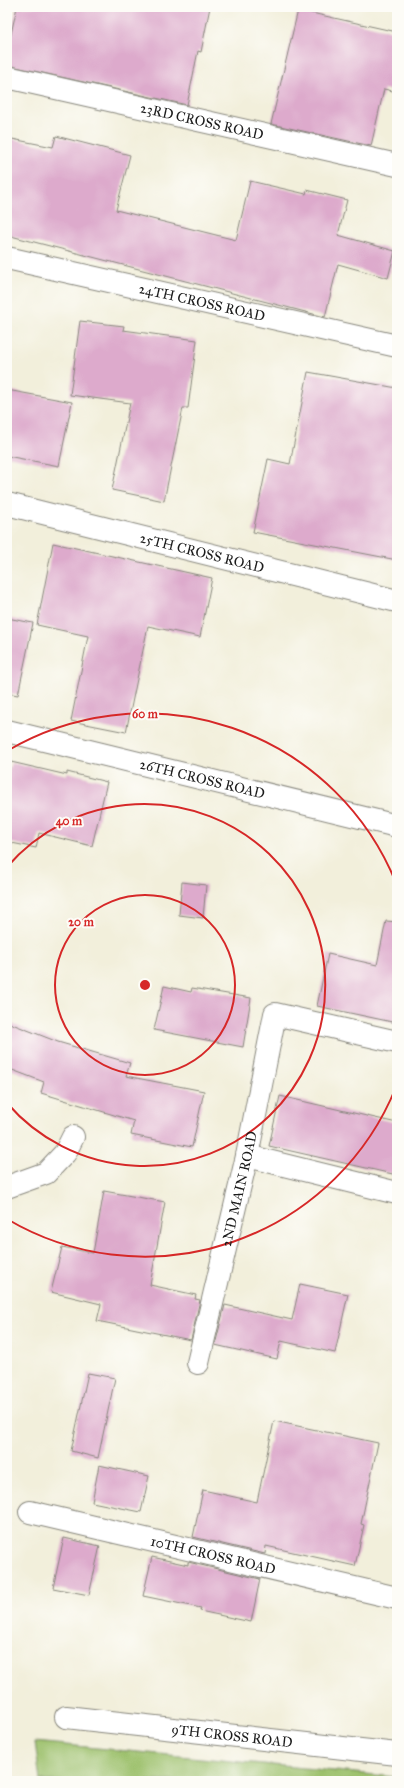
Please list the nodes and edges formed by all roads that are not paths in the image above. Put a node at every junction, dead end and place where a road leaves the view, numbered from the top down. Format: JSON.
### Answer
{"nodes":[{"id":1,"x":7,"y":77,"type":"edge"},
{"id":2,"x":397,"y":165,"type":"edge"},
{"id":3,"x":7,"y":258,"type":"edge"},
{"id":4,"x":397,"y":346,"type":"edge"},
{"id":5,"x":7,"y":504,"type":"edge"},
{"id":6,"x":397,"y":601,"type":"edge"},
{"id":7,"x":7,"y":731,"type":"edge"},
{"id":8,"x":397,"y":826,"type":"edge"},
{"id":9,"x":397,"y":1042,"type":"edge"},
{"id":10,"x":73,"y":1137,"type":"dead end"},
{"id":11,"x":247,"y":1156,"type":"junction"},
{"id":12,"x":7,"y":1187,"type":"edge"},
{"id":13,"x":397,"y":1193,"type":"edge"},
{"id":14,"x":198,"y":1363,"type":"dead end"},
{"id":15,"x":30,"y":1512,"type":"dead end"},
{"id":16,"x":397,"y":1598,"type":"edge"},
{"id":17,"x":66,"y":1717,"type":"dead end"},
{"id":18,"x":397,"y":1754,"type":"edge"}],
"edges":[{"from":1,"to":2,"type":"street","name":"23RD CROSS ROAD"},
{"from":3,"to":4,"type":"street","name":"24TH CROSS ROAD"},
{"from":5,"to":6,"type":"street","name":"25TH CROSS ROAD"},
{"from":7,"to":8,"type":"street","name":"26TH CROSS ROAD"},
{"from":9,"to":11,"type":"street","name":"2ND MAIN ROAD"},
{"from":10,"to":12,"type":"street"},
{"from":11,"to":13,"type":"street"},
{"from":11,"to":14,"type":"street","name":"2ND MAIN ROAD"},
{"from":15,"to":16,"type":"street","name":"10TH CROSS ROAD"},
{"from":17,"to":18,"type":"street","name":"9TH CROSS ROAD"}]}
